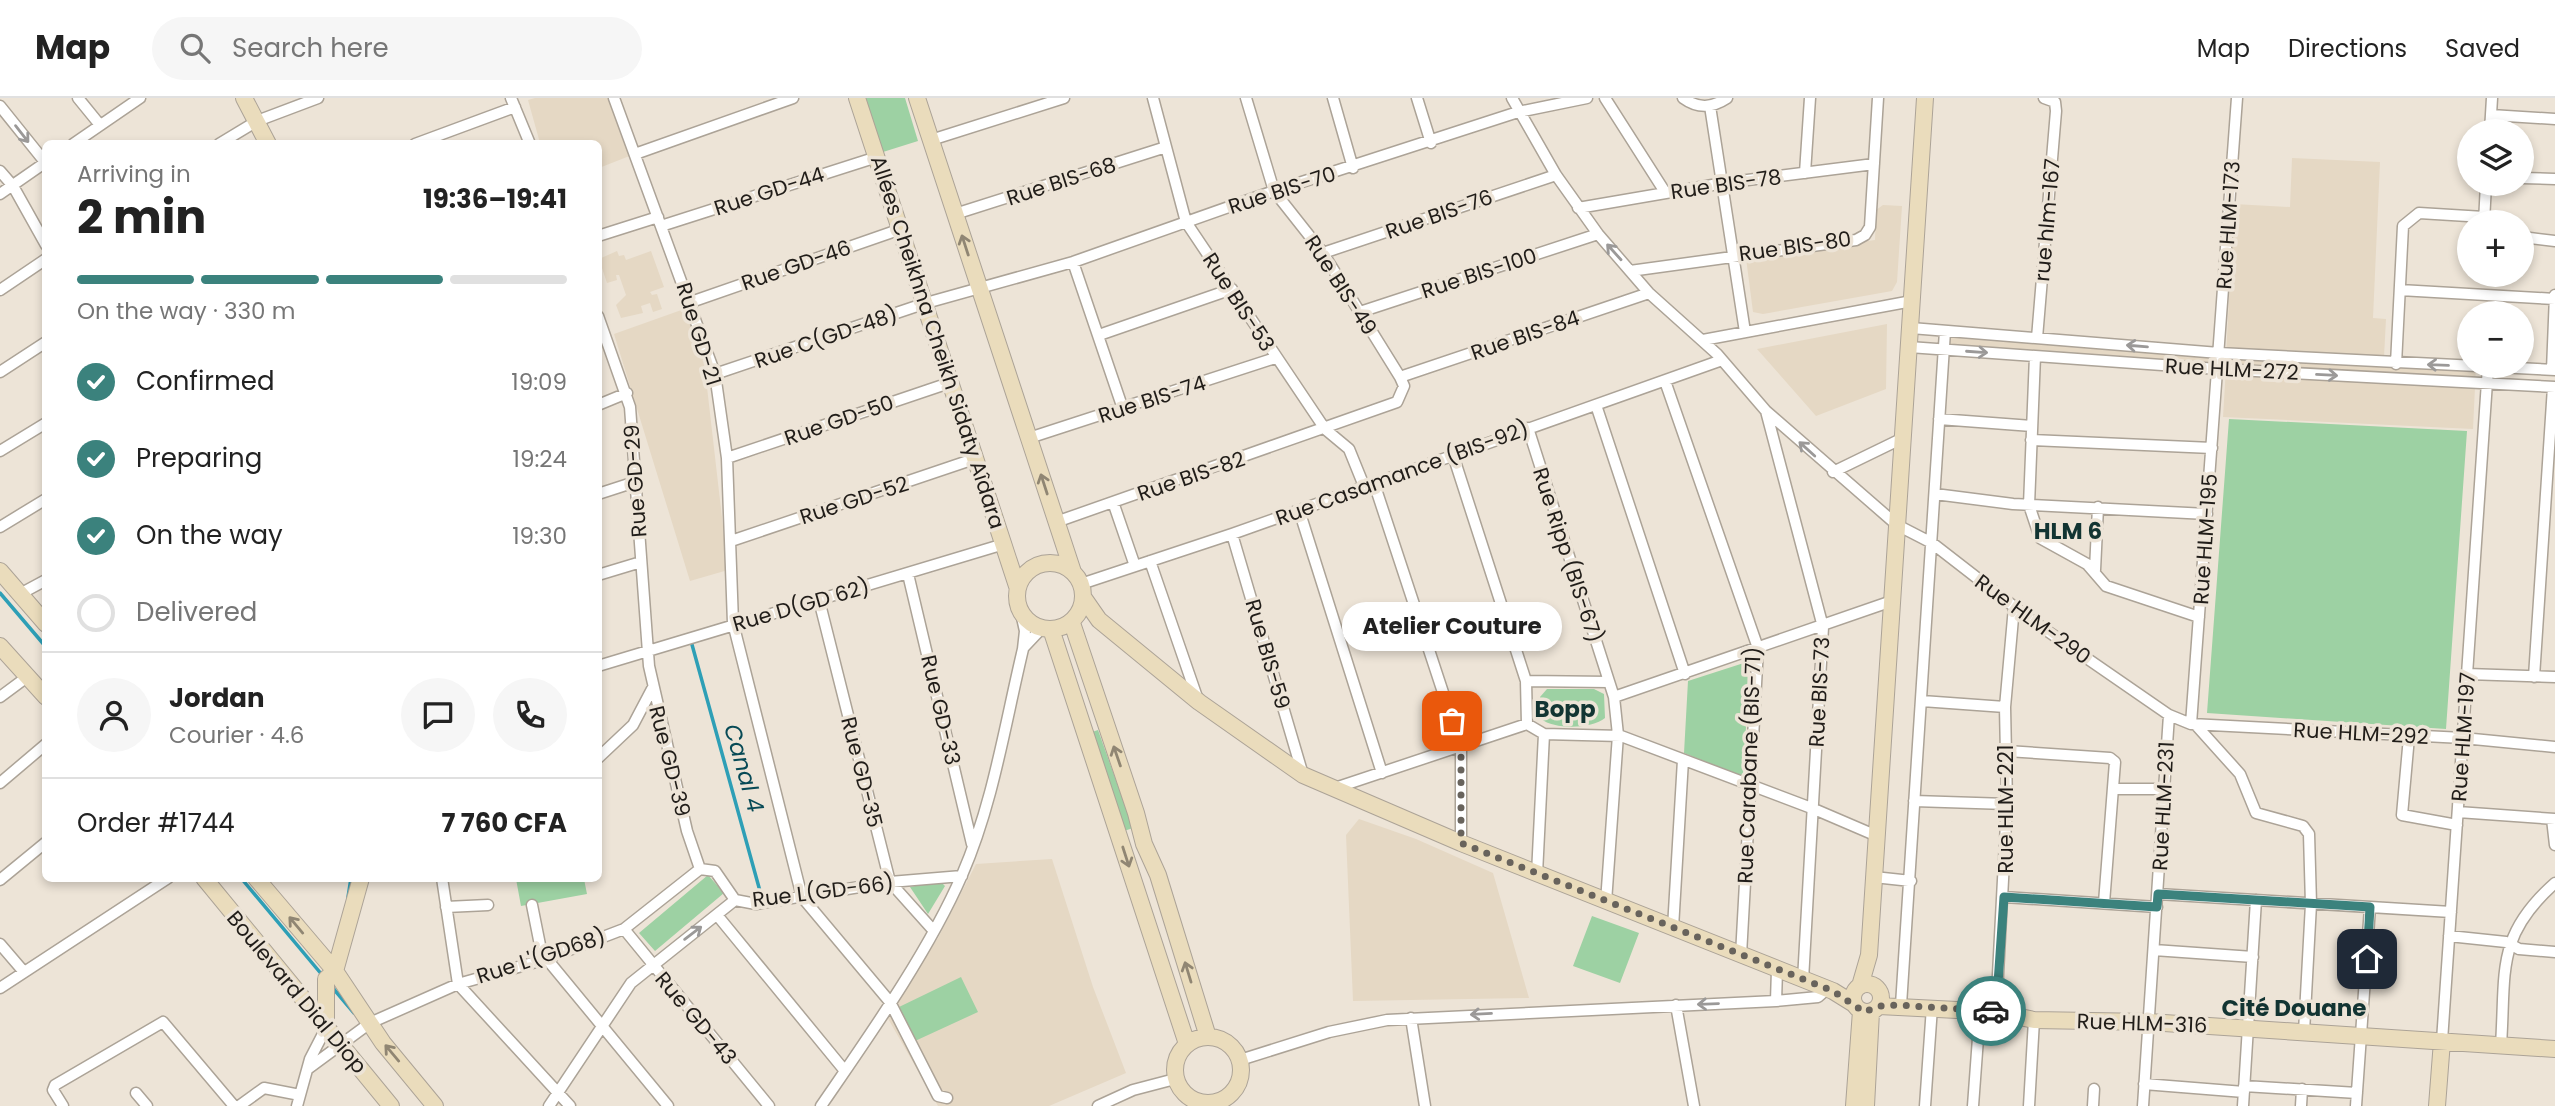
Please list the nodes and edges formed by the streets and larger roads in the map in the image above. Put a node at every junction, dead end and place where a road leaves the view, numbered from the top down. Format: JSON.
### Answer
{"nodes":[{"id":1,"x":78,"y":98,"type":"edge"},
{"id":2,"x":140,"y":98,"type":"edge"},
{"id":3,"x":244,"y":98,"type":"edge"},
{"id":4,"x":318,"y":98,"type":"edge"},
{"id":5,"x":614,"y":98,"type":"edge"},
{"id":6,"x":793,"y":98,"type":"edge"},
{"id":7,"x":858,"y":98,"type":"edge"},
{"id":8,"x":917,"y":98,"type":"edge"},
{"id":9,"x":1064,"y":98,"type":"edge"},
{"id":10,"x":1153,"y":98,"type":"edge"},
{"id":11,"x":1246,"y":98,"type":"edge"},
{"id":12,"x":1333,"y":98,"type":"edge"},
{"id":13,"x":1416,"y":98,"type":"edge"},
{"id":14,"x":1512,"y":98,"type":"edge"},
{"id":15,"x":1587,"y":98,"type":"edge"},
{"id":16,"x":1605,"y":98,"type":"edge"},
{"id":17,"x":1683,"y":98,"type":"edge"},
{"id":18,"x":1727,"y":98,"type":"edge"},
{"id":19,"x":1810,"y":98,"type":"edge"},
{"id":20,"x":1878,"y":98,"type":"edge"},
{"id":21,"x":1925,"y":98,"type":"edge"},
{"id":22,"x":2044,"y":98,"type":"edge"},
{"id":23,"x":2237,"y":98,"type":"edge"},
{"id":24,"x":2492,"y":98,"type":"edge"},
{"id":25,"x":513,"y":102,"type":"edge"},
{"id":26,"x":0,"y":106,"type":"edge"},
{"id":27,"x":1710,"y":106,"type":"junction"},
{"id":28,"x":1518,"y":112,"type":"junction"},
{"id":29,"x":2491,"y":115,"type":"junction"},
{"id":30,"x":2491,"y":119,"type":"edge"},
{"id":31,"x":2555,"y":119,"type":"edge"},
{"id":32,"x":257,"y":121,"type":"junction"},
{"id":33,"x":100,"y":125,"type":"junction"},
{"id":34,"x":79,"y":140,"type":"edge"},
{"id":35,"x":226,"y":140,"type":"edge"},
{"id":36,"x":266,"y":140,"type":"edge"},
{"id":37,"x":424,"y":140,"type":"edge"},
{"id":38,"x":528,"y":140,"type":"edge"},
{"id":39,"x":931,"y":140,"type":"junction"},
{"id":40,"x":1431,"y":143,"type":"junction"},
{"id":41,"x":1166,"y":147,"type":"junction"},
{"id":42,"x":635,"y":154,"type":"junction"},
{"id":43,"x":877,"y":157,"type":"junction"},
{"id":44,"x":42,"y":158,"type":"edge"},
{"id":45,"x":42,"y":164,"type":"edge"},
{"id":46,"x":1874,"y":164,"type":"junction"},
{"id":47,"x":1353,"y":167,"type":"junction"},
{"id":48,"x":0,"y":171,"type":"edge"},
{"id":49,"x":1805,"y":173,"type":"junction"},
{"id":50,"x":1556,"y":175,"type":"junction"},
{"id":51,"x":2534,"y":178,"type":"edge"},
{"id":52,"x":2555,"y":179,"type":"edge"},
{"id":53,"x":1724,"y":183,"type":"junction"},
{"id":54,"x":13,"y":186,"type":"junction"},
{"id":55,"x":1274,"y":191,"type":"junction"},
{"id":56,"x":1665,"y":192,"type":"junction"},
{"id":57,"x":0,"y":194,"type":"edge"},
{"id":58,"x":1578,"y":208,"type":"junction"},
{"id":59,"x":955,"y":214,"type":"junction"},
{"id":60,"x":2457,"y":218,"type":"edge"},
{"id":61,"x":660,"y":221,"type":"junction"},
{"id":62,"x":1186,"y":222,"type":"junction"},
{"id":63,"x":901,"y":229,"type":"junction"},
{"id":64,"x":1598,"y":234,"type":"junction"},
{"id":65,"x":602,"y":235,"type":"edge"},
{"id":66,"x":42,"y":238,"type":"edge"},
{"id":67,"x":2534,"y":238,"type":"edge"},
{"id":68,"x":2555,"y":240,"type":"edge"},
{"id":69,"x":1323,"y":253,"type":"junction"},
{"id":70,"x":1734,"y":254,"type":"junction"},
{"id":71,"x":42,"y":262,"type":"edge"},
{"id":72,"x":1073,"y":262,"type":"junction"},
{"id":73,"x":1630,"y":271,"type":"junction"},
{"id":74,"x":1232,"y":289,"type":"junction"},
{"id":75,"x":0,"y":290,"type":"edge"},
{"id":76,"x":975,"y":290,"type":"junction"},
{"id":77,"x":2400,"y":290,"type":"junction"},
{"id":78,"x":2555,"y":292,"type":"edge"},
{"id":79,"x":1649,"y":293,"type":"junction"},
{"id":80,"x":2555,"y":299,"type":"edge"},
{"id":81,"x":1912,"y":301,"type":"junction"},
{"id":82,"x":691,"y":302,"type":"junction"},
{"id":83,"x":928,"y":302,"type":"junction"},
{"id":84,"x":1360,"y":312,"type":"junction"},
{"id":85,"x":602,"y":327,"type":"edge"},
{"id":86,"x":1910,"y":328,"type":"junction"},
{"id":87,"x":1945,"y":331,"type":"junction"},
{"id":88,"x":1745,"y":332,"type":"junction"},
{"id":89,"x":1099,"y":335,"type":"junction"},
{"id":90,"x":2037,"y":338,"type":"junction"},
{"id":91,"x":1703,"y":340,"type":"junction"},
{"id":92,"x":42,"y":345,"type":"edge"},
{"id":93,"x":1909,"y":348,"type":"junction"},
{"id":94,"x":1944,"y":350,"type":"junction"},
{"id":95,"x":2219,"y":353,"type":"junction"},
{"id":96,"x":2035,"y":356,"type":"junction"},
{"id":97,"x":1275,"y":358,"type":"junction"},
{"id":98,"x":1722,"y":360,"type":"junction"},
{"id":99,"x":2396,"y":364,"type":"junction"},
{"id":100,"x":2457,"y":366,"type":"edge"},
{"id":101,"x":2218,"y":369,"type":"junction"},
{"id":102,"x":2534,"y":369,"type":"edge"},
{"id":103,"x":2554,"y":370,"type":"edge"},
{"id":104,"x":0,"y":372,"type":"edge"},
{"id":105,"x":715,"y":374,"type":"junction"},
{"id":106,"x":1400,"y":377,"type":"junction"},
{"id":107,"x":2487,"y":378,"type":"edge"},
{"id":108,"x":1665,"y":381,"type":"junction"},
{"id":109,"x":952,"y":382,"type":"junction"},
{"id":110,"x":2487,"y":383,"type":"junction"},
{"id":111,"x":2554,"y":387,"type":"edge"},
{"id":112,"x":627,"y":393,"type":"junction"},
{"id":113,"x":602,"y":403,"type":"edge"},
{"id":114,"x":1596,"y":404,"type":"junction"},
{"id":115,"x":1123,"y":409,"type":"junction"},
{"id":116,"x":1766,"y":411,"type":"junction"},
{"id":117,"x":1939,"y":419,"type":"junction"},
{"id":118,"x":42,"y":425,"type":"edge"},
{"id":119,"x":2032,"y":426,"type":"junction"},
{"id":120,"x":1528,"y":428,"type":"junction"},
{"id":121,"x":1325,"y":429,"type":"junction"},
{"id":122,"x":1029,"y":438,"type":"junction"},
{"id":123,"x":1903,"y":438,"type":"junction"},
{"id":124,"x":2031,"y":440,"type":"junction"},
{"id":125,"x":2212,"y":448,"type":"junction"},
{"id":126,"x":0,"y":451,"type":"edge"},
{"id":127,"x":2551,"y":454,"type":"edge"},
{"id":128,"x":1453,"y":455,"type":"junction"},
{"id":129,"x":727,"y":458,"type":"junction"},
{"id":130,"x":977,"y":458,"type":"junction"},
{"id":131,"x":1833,"y":472,"type":"junction"},
{"id":132,"x":635,"y":482,"type":"junction"},
{"id":133,"x":1369,"y":484,"type":"junction"},
{"id":134,"x":602,"y":493,"type":"edge"},
{"id":135,"x":1935,"y":494,"type":"junction"},
{"id":136,"x":42,"y":501,"type":"edge"},
{"id":137,"x":1113,"y":502,"type":"junction"},
{"id":138,"x":2029,"y":505,"type":"junction"},
{"id":139,"x":2098,"y":508,"type":"junction"},
{"id":140,"x":1299,"y":510,"type":"junction"},
{"id":141,"x":2207,"y":514,"type":"junction"},
{"id":142,"x":1056,"y":522,"type":"junction"},
{"id":143,"x":1897,"y":524,"type":"junction"},
{"id":144,"x":0,"y":527,"type":"edge"},
{"id":145,"x":1232,"y":534,"type":"junction"},
{"id":146,"x":731,"y":541,"type":"junction"},
{"id":147,"x":1932,"y":543,"type":"junction"},
{"id":148,"x":1004,"y":544,"type":"junction"},
{"id":149,"x":1150,"y":561,"type":"junction"},
{"id":150,"x":641,"y":562,"type":"junction"},
{"id":151,"x":1135,"y":566,"type":"junction"},
{"id":152,"x":2095,"y":570,"type":"junction"},
{"id":153,"x":0,"y":571,"type":"edge"},
{"id":154,"x":602,"y":574,"type":"edge"},
{"id":155,"x":908,"y":574,"type":"junction"},
{"id":156,"x":42,"y":582,"type":"edge"},
{"id":157,"x":1079,"y":584,"type":"junction"},
{"id":158,"x":1017,"y":586,"type":"junction"},
{"id":159,"x":20,"y":594,"type":"junction"},
{"id":160,"x":819,"y":600,"type":"junction"},
{"id":161,"x":1892,"y":601,"type":"junction"},
{"id":162,"x":2014,"y":607,"type":"junction"},
{"id":163,"x":1021,"y":613,"type":"junction"},
{"id":164,"x":2199,"y":617,"type":"junction"},
{"id":165,"x":42,"y":619,"type":"edge"},
{"id":166,"x":1073,"y":622,"type":"junction"},
{"id":167,"x":733,"y":623,"type":"junction"},
{"id":168,"x":1823,"y":626,"type":"junction"},
{"id":169,"x":1111,"y":628,"type":"junction"},
{"id":170,"x":1046,"y":629,"type":"junction"},
{"id":171,"x":0,"y":646,"type":"edge"},
{"id":172,"x":1024,"y":647,"type":"junction"},
{"id":173,"x":1758,"y":648,"type":"junction"},
{"id":174,"x":647,"y":651,"type":"junction"},
{"id":175,"x":602,"y":665,"type":"edge"},
{"id":176,"x":1685,"y":674,"type":"junction"},
{"id":177,"x":2467,"y":674,"type":"junction"},
{"id":178,"x":27,"y":677,"type":"junction"},
{"id":179,"x":2534,"y":677,"type":"junction"},
{"id":180,"x":2555,"y":677,"type":"edge"},
{"id":181,"x":1526,"y":681,"type":"junction"},
{"id":182,"x":1609,"y":682,"type":"junction"},
{"id":183,"x":652,"y":688,"type":"junction"},
{"id":184,"x":42,"y":692,"type":"edge"},
{"id":185,"x":0,"y":697,"type":"edge"},
{"id":186,"x":1614,"y":697,"type":"junction"},
{"id":187,"x":1922,"y":701,"type":"junction"},
{"id":188,"x":1199,"y":702,"type":"junction"},
{"id":189,"x":2005,"y":707,"type":"junction"},
{"id":190,"x":2169,"y":715,"type":"junction"},
{"id":191,"x":1527,"y":724,"type":"junction"},
{"id":192,"x":2193,"y":724,"type":"junction"},
{"id":193,"x":1544,"y":734,"type":"junction"},
{"id":194,"x":1618,"y":735,"type":"junction"},
{"id":195,"x":2409,"y":737,"type":"junction"},
{"id":196,"x":2463,"y":738,"type":"junction"},
{"id":197,"x":42,"y":747,"type":"edge"},
{"id":198,"x":1461,"y":747,"type":"junction"},
{"id":199,"x":2555,"y":747,"type":"edge"},
{"id":200,"x":2007,"y":751,"type":"junction"},
{"id":201,"x":602,"y":754,"type":"edge"},
{"id":202,"x":1683,"y":760,"type":"junction"},
{"id":203,"x":1382,"y":773,"type":"junction"},
{"id":204,"x":1303,"y":775,"type":"junction"},
{"id":205,"x":0,"y":783,"type":"edge"},
{"id":206,"x":1750,"y":785,"type":"junction"},
{"id":207,"x":1332,"y":789,"type":"junction"},
{"id":208,"x":2114,"y":789,"type":"junction"},
{"id":209,"x":2162,"y":789,"type":"junction"},
{"id":210,"x":1914,"y":801,"type":"junction"},
{"id":211,"x":2007,"y":804,"type":"junction"},
{"id":212,"x":1814,"y":808,"type":"junction"},
{"id":213,"x":2458,"y":812,"type":"junction"},
{"id":214,"x":2554,"y":819,"type":"edge"},
{"id":215,"x":2457,"y":825,"type":"junction"},
{"id":216,"x":1877,"y":836,"type":"junction"},
{"id":217,"x":1461,"y":843,"type":"junction"},
{"id":218,"x":42,"y":845,"type":"edge"},
{"id":219,"x":973,"y":845,"type":"junction"},
{"id":220,"x":2555,"y":845,"type":"edge"},
{"id":221,"x":700,"y":869,"type":"junction"},
{"id":222,"x":1537,"y":874,"type":"junction"},
{"id":223,"x":962,"y":876,"type":"junction"},
{"id":224,"x":1874,"y":877,"type":"junction"},
{"id":225,"x":0,"y":880,"type":"edge"},
{"id":226,"x":1911,"y":880,"type":"junction"},
{"id":227,"x":162,"y":882,"type":"edge"},
{"id":228,"x":207,"y":882,"type":"edge"},
{"id":229,"x":260,"y":882,"type":"edge"},
{"id":230,"x":360,"y":882,"type":"edge"},
{"id":231,"x":443,"y":882,"type":"edge"},
{"id":232,"x":890,"y":882,"type":"junction"},
{"id":233,"x":2555,"y":883,"type":"edge"},
{"id":234,"x":2158,"y":894,"type":"junction"},
{"id":235,"x":802,"y":897,"type":"junction"},
{"id":236,"x":2004,"y":897,"type":"junction"},
{"id":237,"x":735,"y":900,"type":"junction"},
{"id":238,"x":2256,"y":900,"type":"junction"},
{"id":239,"x":1606,"y":902,"type":"junction"},
{"id":240,"x":2104,"y":903,"type":"junction"},
{"id":241,"x":2311,"y":904,"type":"junction"},
{"id":242,"x":488,"y":905,"type":"dead end"},
{"id":243,"x":532,"y":905,"type":"dead end"},
{"id":244,"x":446,"y":907,"type":"junction"},
{"id":245,"x":2157,"y":907,"type":"junction"},
{"id":246,"x":2370,"y":907,"type":"junction"},
{"id":247,"x":2451,"y":912,"type":"junction"},
{"id":248,"x":717,"y":915,"type":"junction"},
{"id":249,"x":1673,"y":928,"type":"junction"},
{"id":250,"x":624,"y":929,"type":"junction"},
{"id":251,"x":933,"y":930,"type":"junction"},
{"id":252,"x":2449,"y":936,"type":"junction"},
{"id":253,"x":2510,"y":943,"type":"junction"},
{"id":254,"x":0,"y":944,"type":"edge"},
{"id":255,"x":2154,"y":950,"type":"junction"},
{"id":256,"x":2555,"y":952,"type":"edge"},
{"id":257,"x":1741,"y":955,"type":"junction"},
{"id":258,"x":2253,"y":957,"type":"junction"},
{"id":259,"x":545,"y":959,"type":"junction"},
{"id":260,"x":651,"y":965,"type":"junction"},
{"id":261,"x":1777,"y":970,"type":"junction"},
{"id":262,"x":335,"y":971,"type":"junction"},
{"id":263,"x":24,"y":972,"type":"junction"},
{"id":264,"x":1803,"y":980,"type":"junction"},
{"id":265,"x":458,"y":984,"type":"junction"},
{"id":266,"x":0,"y":988,"type":"edge"},
{"id":267,"x":1830,"y":990,"type":"junction"},
{"id":268,"x":1867,"y":999,"type":"junction"},
{"id":269,"x":1776,"y":1001,"type":"junction"},
{"id":270,"x":890,"y":1002,"type":"junction"},
{"id":271,"x":1676,"y":1005,"type":"junction"},
{"id":272,"x":1899,"y":1005,"type":"junction"},
{"id":273,"x":1932,"y":1007,"type":"junction"},
{"id":274,"x":1988,"y":1011,"type":"junction"},
{"id":275,"x":1410,"y":1018,"type":"junction"},
{"id":276,"x":2035,"y":1020,"type":"junction"},
{"id":277,"x":2149,"y":1022,"type":"junction"},
{"id":278,"x":370,"y":1023,"type":"junction"},
{"id":279,"x":601,"y":1025,"type":"junction"},
{"id":280,"x":326,"y":1028,"type":"junction"},
{"id":281,"x":2248,"y":1028,"type":"junction"},
{"id":282,"x":2304,"y":1032,"type":"junction"},
{"id":283,"x":2361,"y":1036,"type":"junction"},
{"id":284,"x":1208,"y":1037,"type":"junction"},
{"id":285,"x":2442,"y":1041,"type":"junction"},
{"id":286,"x":1187,"y":1044,"type":"junction"},
{"id":287,"x":341,"y":1045,"type":"junction"},
{"id":288,"x":2501,"y":1045,"type":"junction"},
{"id":289,"x":2555,"y":1049,"type":"edge"},
{"id":290,"x":1240,"y":1060,"type":"junction"},
{"id":291,"x":309,"y":1068,"type":"junction"},
{"id":292,"x":845,"y":1071,"type":"junction"},
{"id":293,"x":1175,"y":1079,"type":"junction"},
{"id":294,"x":2144,"y":1084,"type":"junction"},
{"id":295,"x":2094,"y":1089,"type":"dead end"},
{"id":296,"x":2244,"y":1089,"type":"junction"},
{"id":297,"x":2302,"y":1089,"type":"junction"},
{"id":298,"x":136,"y":1093,"type":"dead end"},
{"id":299,"x":559,"y":1093,"type":"junction"},
{"id":300,"x":2357,"y":1093,"type":"junction"},
{"id":301,"x":947,"y":1098,"type":"dead end"},
{"id":302,"x":298,"y":1101,"type":"edge"},
{"id":303,"x":1231,"y":1101,"type":"edge"},
{"id":304,"x":1205,"y":1105,"type":"edge"},
{"id":305,"x":63,"y":1106,"type":"edge"},
{"id":306,"x":147,"y":1106,"type":"edge"},
{"id":307,"x":237,"y":1106,"type":"edge"},
{"id":308,"x":391,"y":1106,"type":"edge"},
{"id":309,"x":435,"y":1106,"type":"edge"},
{"id":310,"x":549,"y":1106,"type":"edge"},
{"id":311,"x":570,"y":1106,"type":"edge"},
{"id":312,"x":668,"y":1106,"type":"edge"},
{"id":313,"x":769,"y":1106,"type":"edge"},
{"id":314,"x":821,"y":1106,"type":"edge"},
{"id":315,"x":1098,"y":1106,"type":"edge"},
{"id":316,"x":1425,"y":1106,"type":"edge"},
{"id":317,"x":1694,"y":1106,"type":"edge"},
{"id":318,"x":1854,"y":1106,"type":"edge"},
{"id":319,"x":1866,"y":1106,"type":"edge"},
{"id":320,"x":1925,"y":1106,"type":"edge"},
{"id":321,"x":1973,"y":1106,"type":"edge"},
{"id":322,"x":2029,"y":1106,"type":"edge"},
{"id":323,"x":2093,"y":1106,"type":"edge"},
{"id":324,"x":2143,"y":1106,"type":"edge"},
{"id":325,"x":2243,"y":1106,"type":"edge"},
{"id":326,"x":2301,"y":1106,"type":"edge"},
{"id":327,"x":2356,"y":1106,"type":"edge"},
{"id":328,"x":2437,"y":1106,"type":"edge"}],
"edges":[{"from":1,"to":33,"type":"street"},
{"from":2,"to":33,"type":"street"},
{"from":3,"to":32,"type":"street"},
{"from":4,"to":32,"type":"street"},
{"from":5,"to":42,"type":"street","name":"Rue GD-21"},
{"from":6,"to":42,"type":"street"},
{"from":7,"to":43,"type":"street","name":"Allées Cheikhna Cheikh Sidaty Aîdara"},
{"from":8,"to":39,"type":"street"},
{"from":9,"to":39,"type":"street"},
{"from":10,"to":41,"type":"street","name":"Rue BIS-53"},
{"from":11,"to":55,"type":"street","name":"Rue BIS-49"},
{"from":12,"to":47,"type":"street"},
{"from":13,"to":40,"type":"street"},
{"from":14,"to":28,"type":"street","name":"Rue HLM-290"},
{"from":15,"to":28,"type":"street","name":"Rue BIS-70"},
{"from":16,"to":56,"type":"street"},
{"from":17,"to":27,"type":"street"},
{"from":18,"to":27,"type":"street"},
{"from":19,"to":49,"type":"street"},
{"from":20,"to":46,"type":"street","name":"Rue BIS-80"},
{"from":21,"to":81,"type":"street"},
{"from":22,"to":90,"type":"street","name":"rue hlm-167"},
{"from":23,"to":95,"type":"street","name":"Rue HLM-173"},
{"from":24,"to":29,"type":"street"},
{"from":25,"to":37,"type":"street"},
{"from":25,"to":38,"type":"street"},
{"from":26,"to":44,"type":"street","one_way":true},
{"from":27,"to":53,"type":"street"},
{"from":28,"to":40,"type":"street","name":"Rue BIS-70"},
{"from":28,"to":50,"type":"street","name":"Rue HLM-290"},
{"from":29,"to":30,"type":"street"},
{"from":29,"to":31,"type":"street"},
{"from":32,"to":35,"type":"street"},
{"from":32,"to":36,"type":"street"},
{"from":33,"to":34,"type":"street"},
{"from":39,"to":59,"type":"street"},
{"from":40,"to":47,"type":"street","name":"Rue BIS-70"},
{"from":41,"to":59,"type":"street","name":"Rue BIS-68"},
{"from":41,"to":62,"type":"street","name":"Rue BIS-53"},
{"from":42,"to":61,"type":"street","name":"Rue GD-21"},
{"from":43,"to":61,"type":"street","name":"Rue GD-44"},
{"from":43,"to":63,"type":"street","name":"Allées Cheikhna Cheikh Sidaty Aîdara"},
{"from":45,"to":54,"type":"street"},
{"from":46,"to":49,"type":"street","name":"Rue BIS-78"},
{"from":46,"to":70,"type":"street","name":"Rue BIS-80"},
{"from":47,"to":55,"type":"street","name":"Rue BIS-70"},
{"from":48,"to":54,"type":"street"},
{"from":49,"to":53,"type":"street","name":"Rue BIS-78"},
{"from":50,"to":58,"type":"street","name":"Rue HLM-290"},
{"from":50,"to":69,"type":"street","name":"Rue BIS-76"},
{"from":51,"to":52,"type":"street"},
{"from":53,"to":56,"type":"street","name":"Rue BIS-78"},
{"from":53,"to":70,"type":"street"},
{"from":54,"to":57,"type":"street"},
{"from":54,"to":66,"type":"street"},
{"from":55,"to":62,"type":"street","name":"Rue BIS-70"},
{"from":55,"to":69,"type":"street","name":"Rue BIS-49"},
{"from":56,"to":58,"type":"street","name":"Rue BIS-78"},
{"from":58,"to":64,"type":"street","name":"Rue HLM-290"},
{"from":76,"to":59,"type":"street","one_way":true},
{"from":60,"to":77,"type":"street"},
{"from":61,"to":65,"type":"street","name":"Rue GD-44"},
{"from":61,"to":82,"type":"street","name":"Rue GD-21"},
{"from":62,"to":72,"type":"street","name":"Rue BIS-70"},
{"from":62,"to":74,"type":"street","name":"Rue BIS-53"},
{"from":63,"to":82,"type":"street","name":"Rue GD-46"},
{"from":63,"to":83,"type":"street","name":"Allées Cheikhna Cheikh Sidaty Aîdara"},
{"from":73,"to":64,"type":"street","name":"Rue HLM-290","one_way":true},
{"from":64,"to":84,"type":"street","name":"Rue BIS-100"},
{"from":67,"to":68,"type":"street"},
{"from":69,"to":84,"type":"street","name":"Rue BIS-49"},
{"from":70,"to":73,"type":"street","name":"Rue BIS-80"},
{"from":70,"to":88,"type":"street"},
{"from":71,"to":75,"type":"street"},
{"from":72,"to":76,"type":"street","name":"Rue BIS-70"},
{"from":72,"to":89,"type":"street"},
{"from":73,"to":79,"type":"street","name":"Rue HLM-290"},
{"from":74,"to":89,"type":"street"},
{"from":74,"to":97,"type":"street","name":"Rue BIS-53"},
{"from":76,"to":83,"type":"street","name":"Rue C(GD-48)"},
{"from":76,"to":122,"type":"street"},
{"from":77,"to":80,"type":"street"},
{"from":77,"to":99,"type":"street"},
{"from":78,"to":80,"type":"street"},
{"from":79,"to":91,"type":"street","name":"Rue HLM-290"},
{"from":79,"to":106,"type":"street","name":"Rue BIS-84"},
{"from":80,"to":103,"type":"street"},
{"from":81,"to":86,"type":"street"},
{"from":81,"to":88,"type":"street"},
{"from":82,"to":105,"type":"street","name":"Rue GD-21"},
{"from":83,"to":105,"type":"street","name":"Rue C(GD-48)"},
{"from":83,"to":109,"type":"street","name":"Allées Cheikhna Cheikh Sidaty Aîdara"},
{"from":84,"to":106,"type":"street","name":"Rue BIS-49"},
{"from":85,"to":112,"type":"street","name":"Rue GD-29"},
{"from":86,"to":87,"type":"street","name":"Rue HLM-272"},
{"from":86,"to":93,"type":"street"},
{"from":87,"to":90,"type":"street","name":"Rue HLM-272"},
{"from":87,"to":94,"type":"street"},
{"from":88,"to":91,"type":"street"},
{"from":89,"to":115,"type":"street"},
{"from":95,"to":90,"type":"street","name":"Rue HLM-272","one_way":true},
{"from":91,"to":98,"type":"street","name":"Rue HLM-290"},
{"from":92,"to":104,"type":"street"},
{"from":93,"to":94,"type":"street","name":"Rue HLM-272"},
{"from":93,"to":123,"type":"street"},
{"from":94,"to":96,"type":"street","name":"Rue HLM-272","one_way":true},
{"from":94,"to":117,"type":"street"},
{"from":95,"to":99,"type":"street","name":"Rue HLM-272"},
{"from":95,"to":101,"type":"street","name":"Rue HLM-195"},
{"from":96,"to":101,"type":"street","name":"Rue HLM-272"},
{"from":96,"to":119,"type":"street"},
{"from":97,"to":115,"type":"street","name":"Rue BIS-74"},
{"from":97,"to":121,"type":"street","name":"Rue BIS-53"},
{"from":98,"to":108,"type":"street","name":"Rue Casamance (BIS-92)"},
{"from":98,"to":116,"type":"street","name":"Rue HLM-290"},
{"from":100,"to":99,"type":"street","name":"Rue HLM-272","one_way":true},
{"from":101,"to":110,"type":"street","name":"Rue HLM-272","one_way":true},
{"from":101,"to":125,"type":"street","name":"Rue HLM-195"},
{"from":102,"to":103,"type":"street","name":"Rue HLM-272"},
{"from":105,"to":129,"type":"street","name":"Rue GD-21"},
{"from":106,"to":121,"type":"street"},
{"from":107,"to":110,"type":"street","name":"Rue HLM-197"},
{"from":108,"to":114,"type":"street","name":"Rue Casamance (BIS-92)"},
{"from":108,"to":173,"type":"street","name":"Rue Carabane (BIS-71)"},
{"from":109,"to":129,"type":"street","name":"Rue GD-50"},
{"from":109,"to":130,"type":"street","name":"Allées Cheikhna Cheikh Sidaty Aîdara"},
{"from":110,"to":111,"type":"street","name":"Rue HLM-272"},
{"from":110,"to":177,"type":"street","name":"Rue HLM-197"},
{"from":111,"to":127,"type":"street"},
{"from":112,"to":113,"type":"street"},
{"from":112,"to":132,"type":"street","name":"Rue GD-29"},
{"from":114,"to":120,"type":"street","name":"Rue Casamance (BIS-92)"},
{"from":114,"to":176,"type":"street"},
{"from":115,"to":122,"type":"street","name":"Rue BIS-74"},
{"from":131,"to":116,"type":"street","name":"Rue HLM-290","one_way":true},
{"from":116,"to":168,"type":"street","name":"Rue BIS-73"},
{"from":117,"to":119,"type":"street"},
{"from":117,"to":135,"type":"street"},
{"from":118,"to":126,"type":"street"},
{"from":119,"to":124,"type":"street"},
{"from":120,"to":128,"type":"street","name":"Rue Casamance (BIS-92)"},
{"from":120,"to":182,"type":"street","name":"Rue Ripp (BIS-67)"},
{"from":121,"to":133,"type":"street","name":"Rue BIS-53"},
{"from":121,"to":137,"type":"street","name":"Rue BIS-82"},
{"from":142,"to":122,"type":"street","one_way":true},
{"from":123,"to":131,"type":"street"},
{"from":123,"to":143,"type":"street"},
{"from":124,"to":125,"type":"street"},
{"from":124,"to":138,"type":"street"},
{"from":125,"to":141,"type":"street","name":"Rue HLM-195"},
{"from":127,"to":179,"type":"street"},
{"from":128,"to":133,"type":"street","name":"Rue Casamance (BIS-92)"},
{"from":128,"to":181,"type":"street"},
{"from":129,"to":146,"type":"street","name":"Rue GD-21"},
{"from":130,"to":146,"type":"street","name":"Rue GD-52"},
{"from":130,"to":148,"type":"street","name":"Allées Cheikhna Cheikh Sidaty Aîdara"},
{"from":131,"to":143,"type":"street","name":"Rue HLM-290"},
{"from":132,"to":134,"type":"street"},
{"from":132,"to":150,"type":"street","name":"Rue GD-29"},
{"from":133,"to":140,"type":"street","name":"Rue Casamance (BIS-92)"},
{"from":133,"to":198,"type":"street","name":"Rue BIS-53"},
{"from":135,"to":138,"type":"street"},
{"from":135,"to":147,"type":"street"},
{"from":136,"to":144,"type":"street"},
{"from":137,"to":142,"type":"street","name":"Rue BIS-82"},
{"from":137,"to":151,"type":"street"},
{"from":138,"to":139,"type":"street"},
{"from":138,"to":152,"type":"street"},
{"from":139,"to":141,"type":"street"},
{"from":139,"to":152,"type":"street"},
{"from":140,"to":145,"type":"street","name":"Rue Casamance (BIS-92)"},
{"from":140,"to":203,"type":"street"},
{"from":141,"to":164,"type":"street","name":"Rue HLM-195"},
{"from":142,"to":157,"type":"street"},
{"from":143,"to":147,"type":"street","name":"Rue HLM-290"},
{"from":143,"to":161,"type":"street"},
{"from":145,"to":149,"type":"street","name":"Rue Casamance (BIS-92)"},
{"from":145,"to":204,"type":"street","name":"Rue BIS-59"},
{"from":146,"to":167,"type":"street","name":"Rue GD-21"},
{"from":147,"to":162,"type":"street","name":"Rue HLM-290"},
{"from":147,"to":187,"type":"street"},
{"from":148,"to":155,"type":"street","name":"Rue D(GD 62)"},
{"from":148,"to":158,"type":"street","name":"Allées Cheikhna Cheikh Sidaty Aîdara"},
{"from":149,"to":151,"type":"street","name":"Rue Casamance (BIS-92)"},
{"from":149,"to":188,"type":"street"},
{"from":150,"to":154,"type":"street"},
{"from":150,"to":174,"type":"street","name":"Rue GD-29"},
{"from":151,"to":157,"type":"street","name":"Rue Casamance (BIS-92)"},
{"from":152,"to":164,"type":"street"},
{"from":153,"to":159,"type":"street"},
{"from":155,"to":160,"type":"street","name":"Rue D(GD 62)"},
{"from":155,"to":219,"type":"street","name":"Rue GD-33"},
{"from":156,"to":159,"type":"street"},
{"from":157,"to":158,"type":"street"},
{"from":157,"to":166,"type":"street"},
{"from":157,"to":169,"type":"street","name":"Rue HLM-316"},
{"from":158,"to":163,"type":"street"},
{"from":159,"to":165,"type":"street"},
{"from":160,"to":167,"type":"street","name":"Rue D(GD 62)"},
{"from":160,"to":232,"type":"street","name":"Rue GD-35"},
{"from":161,"to":168,"type":"street"},
{"from":161,"to":216,"type":"street"},
{"from":162,"to":189,"type":"street","name":"Rue HLM-221"},
{"from":162,"to":190,"type":"street","name":"Rue HLM-290"},
{"from":163,"to":170,"type":"street"},
{"from":163,"to":172,"type":"street"},
{"from":164,"to":192,"type":"street","name":"Rue HLM-195"},
{"from":166,"to":169,"type":"street"},
{"from":166,"to":170,"type":"street"},
{"from":284,"to":166,"type":"street","one_way":true},
{"from":167,"to":174,"type":"street","name":"Rue D(GD 62)"},
{"from":167,"to":235,"type":"street","name":"Rue GD-21"},
{"from":168,"to":173,"type":"street"},
{"from":168,"to":212,"type":"street","name":"Rue BIS-73"},
{"from":169,"to":188,"type":"street","name":"Rue HLM-316"},
{"from":170,"to":172,"type":"street"},
{"from":170,"to":286,"type":"street","one_way":true},
{"from":171,"to":178,"type":"street"},
{"from":172,"to":219,"type":"street"},
{"from":173,"to":176,"type":"street"},
{"from":173,"to":206,"type":"street","name":"Rue Carabane (BIS-71)"},
{"from":174,"to":175,"type":"street","name":"Rue D(GD 62)"},
{"from":174,"to":183,"type":"street","name":"Rue GD-39"},
{"from":176,"to":186,"type":"street"},
{"from":177,"to":179,"type":"street"},
{"from":177,"to":196,"type":"street","name":"Rue HLM-197"},
{"from":178,"to":184,"type":"street"},
{"from":178,"to":185,"type":"street"},
{"from":179,"to":180,"type":"street"},
{"from":181,"to":182,"type":"street"},
{"from":181,"to":191,"type":"street"},
{"from":182,"to":186,"type":"street","name":"Rue Ripp (BIS-67)"},
{"from":183,"to":201,"type":"street"},
{"from":183,"to":221,"type":"street","name":"Rue GD-39"},
{"from":186,"to":194,"type":"street","name":"Rue Ripp (BIS-67)"},
{"from":187,"to":189,"type":"street"},
{"from":187,"to":210,"type":"street"},
{"from":188,"to":204,"type":"street","name":"Rue HLM-316"},
{"from":189,"to":200,"type":"street","name":"Rue HLM-221"},
{"from":190,"to":192,"type":"street","name":"Rue HLM-292"},
{"from":190,"to":209,"type":"street","name":"Rue HLM-231"},
{"from":191,"to":193,"type":"street"},
{"from":191,"to":198,"type":"street"},
{"from":192,"to":195,"type":"street","name":"Rue HLM-292"},
{"from":192,"to":241,"type":"street"},
{"from":193,"to":194,"type":"street"},
{"from":193,"to":222,"type":"street"},
{"from":194,"to":202,"type":"street"},
{"from":194,"to":239,"type":"street"},
{"from":195,"to":196,"type":"street","name":"Rue HLM-292"},
{"from":195,"to":215,"type":"street"},
{"from":196,"to":199,"type":"street","name":"Rue HLM-292"},
{"from":196,"to":213,"type":"street","name":"Rue HLM-197"},
{"from":197,"to":205,"type":"street"},
{"from":198,"to":203,"type":"street"},
{"from":198,"to":217,"type":"street","name":"Rue BIS-53"},
{"from":200,"to":208,"type":"street"},
{"from":200,"to":211,"type":"street","name":"Rue HLM-221"},
{"from":202,"to":206,"type":"street"},
{"from":202,"to":249,"type":"street"},
{"from":203,"to":207,"type":"street"},
{"from":204,"to":207,"type":"street","name":"Rue HLM-316"},
{"from":206,"to":212,"type":"street"},
{"from":206,"to":257,"type":"street","name":"Rue Carabane (BIS-71)"},
{"from":207,"to":217,"type":"street","name":"Rue HLM-316"},
{"from":208,"to":209,"type":"street"},
{"from":208,"to":240,"type":"street"},
{"from":209,"to":234,"type":"street","name":"Rue HLM-231"},
{"from":210,"to":211,"type":"street"},
{"from":210,"to":226,"type":"street"},
{"from":211,"to":236,"type":"street","name":"Rue HLM-221"},
{"from":212,"to":216,"type":"street"},
{"from":212,"to":264,"type":"street","name":"Rue BIS-73"},
{"from":213,"to":214,"type":"street"},
{"from":213,"to":215,"type":"street","name":"Rue HLM-197"},
{"from":214,"to":220,"type":"street"},
{"from":215,"to":247,"type":"street","name":"Rue HLM-197"},
{"from":216,"to":224,"type":"street"},
{"from":217,"to":222,"type":"street","name":"Rue HLM-316"},
{"from":218,"to":225,"type":"street"},
{"from":219,"to":223,"type":"street"},
{"from":221,"to":237,"type":"street","name":"Rue L(GD-66)"},
{"from":221,"to":250,"type":"street","name":"Rue L'(GD68)"},
{"from":222,"to":239,"type":"street","name":"Rue HLM-316"},
{"from":223,"to":232,"type":"street","name":"Rue L(GD-66)"},
{"from":223,"to":251,"type":"street"},
{"from":224,"to":226,"type":"street"},
{"from":224,"to":268,"type":"street"},
{"from":226,"to":272,"type":"street"},
{"from":227,"to":263,"type":"street"},
{"from":228,"to":280,"type":"street","name":"Boulevard Dial Diop"},
{"from":262,"to":229,"type":"street","name":"Boulevard Dial Diop","one_way":true},
{"from":230,"to":262,"type":"street"},
{"from":231,"to":244,"type":"street"},
{"from":232,"to":235,"type":"street","name":"Rue L(GD-66)"},
{"from":232,"to":251,"type":"street","name":"Rue GD-35"},
{"from":233,"to":253,"type":"street"},
{"from":234,"to":238,"type":"street"},
{"from":234,"to":245,"type":"street","name":"Rue HLM-231"},
{"from":235,"to":237,"type":"street","name":"Rue L(GD-66)"},
{"from":235,"to":270,"type":"street"},
{"from":236,"to":240,"type":"street"},
{"from":236,"to":274,"type":"street","name":"Rue HLM-221"},
{"from":237,"to":248,"type":"street"},
{"from":238,"to":241,"type":"street"},
{"from":238,"to":258,"type":"street"},
{"from":239,"to":249,"type":"street","name":"Rue HLM-316"},
{"from":240,"to":245,"type":"street"},
{"from":241,"to":246,"type":"street"},
{"from":241,"to":282,"type":"street"},
{"from":242,"to":244,"type":"street"},
{"from":243,"to":259,"type":"street"},
{"from":244,"to":265,"type":"street"},
{"from":245,"to":255,"type":"street","name":"Rue HLM-231"},
{"from":246,"to":247,"type":"street"},
{"from":246,"to":283,"type":"street"},
{"from":247,"to":252,"type":"street","name":"Rue HLM-197"},
{"from":260,"to":248,"type":"street","one_way":true},
{"from":248,"to":292,"type":"street"},
{"from":249,"to":257,"type":"street","name":"Rue HLM-316"},
{"from":250,"to":259,"type":"street","name":"Rue L'(GD68)"},
{"from":250,"to":260,"type":"street","name":"Rue GD-43"},
{"from":251,"to":270,"type":"street"},
{"from":252,"to":253,"type":"street"},
{"from":252,"to":285,"type":"street","name":"Rue HLM-197"},
{"from":253,"to":256,"type":"street"},
{"from":253,"to":288,"type":"street"},
{"from":254,"to":263,"type":"street"},
{"from":255,"to":258,"type":"street"},
{"from":255,"to":277,"type":"street","name":"Rue HLM-231"},
{"from":257,"to":261,"type":"street","name":"Rue HLM-316"},
{"from":258,"to":281,"type":"street"},
{"from":259,"to":265,"type":"street","name":"Rue L'(GD68)"},
{"from":259,"to":279,"type":"street"},
{"from":260,"to":279,"type":"street"},
{"from":260,"to":313,"type":"street","name":"Rue GD-43"},
{"from":261,"to":264,"type":"street","name":"Rue HLM-316"},
{"from":261,"to":269,"type":"street"},
{"from":262,"to":278,"type":"street","name":"Boulevard Dial Diop"},
{"from":262,"to":280,"type":"street"},
{"from":263,"to":266,"type":"street"},
{"from":264,"to":267,"type":"street","name":"Rue HLM-316"},
{"from":265,"to":278,"type":"street","name":"Rue L'(GD68)"},
{"from":265,"to":299,"type":"street"},
{"from":267,"to":268,"type":"street","name":"Rue HLM-316"},
{"from":267,"to":269,"type":"street"},
{"from":268,"to":272,"type":"street","name":"Rue HLM-316"},
{"from":268,"to":318,"type":"street"},
{"from":268,"to":319,"type":"street"},
{"from":269,"to":271,"type":"street","one_way":true},
{"from":270,"to":292,"type":"street"},
{"from":270,"to":301,"type":"street"},
{"from":271,"to":275,"type":"street","one_way":true},
{"from":271,"to":317,"type":"street"},
{"from":272,"to":273,"type":"street","name":"Rue HLM-316"},
{"from":273,"to":274,"type":"street","name":"Rue HLM-316"},
{"from":273,"to":320,"type":"street"},
{"from":274,"to":276,"type":"street","name":"Rue HLM-316"},
{"from":274,"to":321,"type":"street","name":"Rue HLM-221"},
{"from":275,"to":290,"type":"street"},
{"from":275,"to":316,"type":"street"},
{"from":276,"to":277,"type":"street","name":"Rue HLM-316"},
{"from":276,"to":322,"type":"street"},
{"from":277,"to":281,"type":"street","name":"Rue HLM-316"},
{"from":277,"to":294,"type":"street","name":"Rue HLM-231"},
{"from":278,"to":287,"type":"street","name":"Rue L'(GD68)"},
{"from":309,"to":278,"type":"street","name":"Boulevard Dial Diop","one_way":true},
{"from":279,"to":299,"type":"street"},
{"from":279,"to":312,"type":"street"},
{"from":280,"to":287,"type":"street","name":"Boulevard Dial Diop"},
{"from":280,"to":291,"type":"street"},
{"from":281,"to":282,"type":"street","name":"Rue HLM-316"},
{"from":281,"to":296,"type":"street"},
{"from":282,"to":283,"type":"street","name":"Rue HLM-316"},
{"from":283,"to":285,"type":"street","name":"Rue HLM-316"},
{"from":283,"to":300,"type":"street"},
{"from":284,"to":286,"type":"street"},
{"from":284,"to":290,"type":"street"},
{"from":285,"to":288,"type":"street","name":"Rue HLM-316"},
{"from":285,"to":328,"type":"street","name":"Rue HLM-197"},
{"from":286,"to":293,"type":"street"},
{"from":287,"to":291,"type":"street","name":"Rue L'(GD68)"},
{"from":287,"to":308,"type":"street","name":"Boulevard Dial Diop"},
{"from":288,"to":289,"type":"street","name":"Rue HLM-316"},
{"from":290,"to":303,"type":"street"},
{"from":291,"to":302,"type":"street"},
{"from":292,"to":314,"type":"street"},
{"from":293,"to":304,"type":"street"},
{"from":293,"to":315,"type":"street"},
{"from":294,"to":296,"type":"street"},
{"from":294,"to":324,"type":"street","name":"Rue HLM-231"},
{"from":295,"to":323,"type":"street"},
{"from":296,"to":297,"type":"street"},
{"from":296,"to":325,"type":"street"},
{"from":297,"to":300,"type":"street"},
{"from":297,"to":326,"type":"street"},
{"from":298,"to":306,"type":"street"},
{"from":299,"to":310,"type":"street"},
{"from":299,"to":311,"type":"street"},
{"from":300,"to":327,"type":"street"},
{"from":302,"to":307,"type":"street"},
{"from":303,"to":304,"type":"street"},
{"from":305,"to":307,"type":"street"}]}
